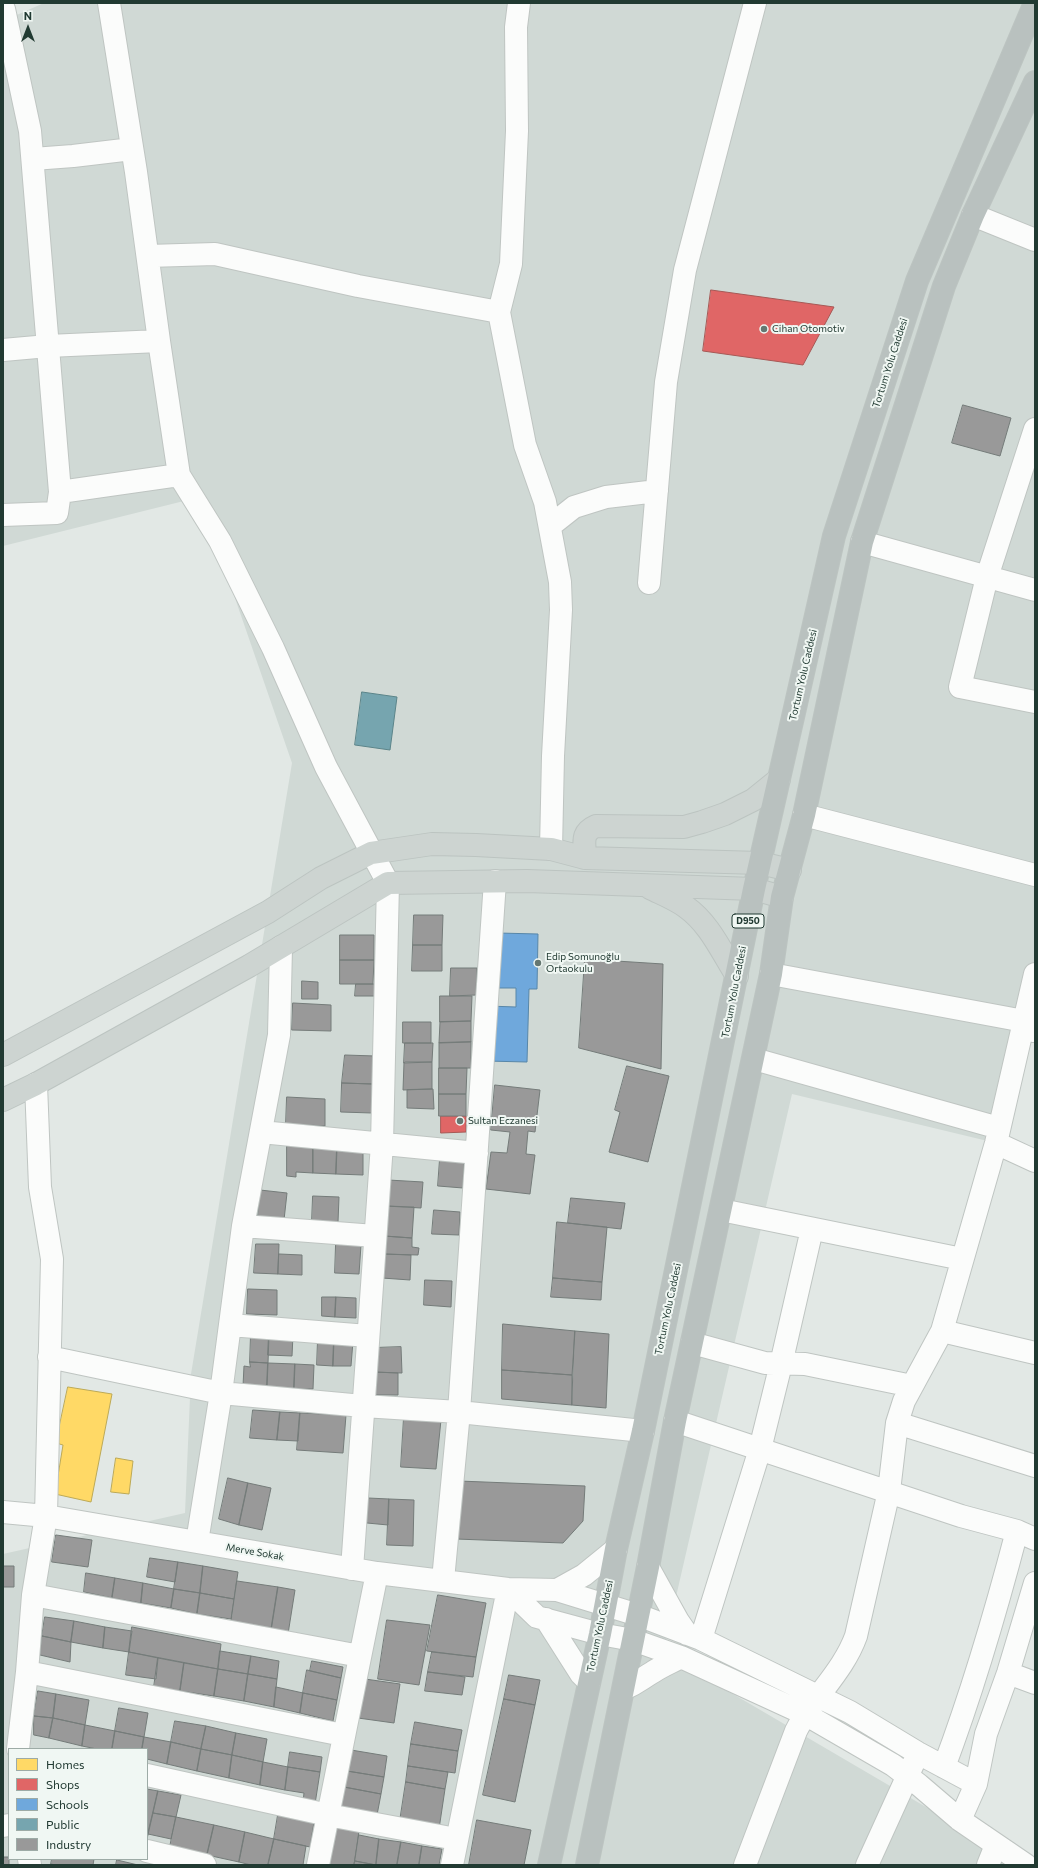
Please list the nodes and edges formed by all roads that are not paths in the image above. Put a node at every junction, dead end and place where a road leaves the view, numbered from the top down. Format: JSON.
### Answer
{"nodes":[{"id":1,"x":109,"y":3,"type":"edge"},
{"id":2,"x":519,"y":3,"type":"edge"},
{"id":3,"x":755,"y":3,"type":"edge"},
{"id":4,"x":1035,"y":3,"type":"edge"},
{"id":5,"x":8,"y":7,"type":"edge"},
{"id":6,"x":1033,"y":90,"type":"edge"},
{"id":7,"x":132,"y":149,"type":"junction"},
{"id":8,"x":33,"y":159,"type":"junction"},
{"id":9,"x":974,"y":215,"type":"junction"},
{"id":10,"x":1035,"y":240,"type":"edge"},
{"id":11,"x":148,"y":256,"type":"junction"},
{"id":12,"x":499,"y":312,"type":"junction"},
{"id":13,"x":159,"y":341,"type":"junction"},
{"id":14,"x":48,"y":346,"type":"junction"},
{"id":15,"x":3,"y":350,"type":"edge"},
{"id":16,"x":1035,"y":429,"type":"edge"},
{"id":17,"x":179,"y":475,"type":"junction"},
{"id":18,"x":657,"y":491,"type":"junction"},
{"id":19,"x":60,"y":492,"type":"junction"},
{"id":20,"x":3,"y":515,"type":"edge"},
{"id":21,"x":550,"y":526,"type":"junction"},
{"id":22,"x":862,"y":542,"type":"junction"},
{"id":23,"x":987,"y":576,"type":"junction"},
{"id":24,"x":649,"y":583,"type":"dead end"},
{"id":25,"x":1035,"y":590,"type":"edge"},
{"id":26,"x":1035,"y":702,"type":"edge"},
{"id":27,"x":779,"y":779,"type":"junction"},
{"id":28,"x":804,"y":815,"type":"junction"},
{"id":29,"x":551,"y":849,"type":"junction"},
{"id":30,"x":371,"y":853,"type":"junction"},
{"id":31,"x":585,"y":858,"type":"junction"},
{"id":32,"x":760,"y":863,"type":"junction"},
{"id":33,"x":790,"y":870,"type":"junction"},
{"id":34,"x":1035,"y":875,"type":"edge"},
{"id":35,"x":495,"y":881,"type":"junction"},
{"id":36,"x":388,"y":883,"type":"junction"},
{"id":37,"x":645,"y":886,"type":"junction"},
{"id":38,"x":754,"y":889,"type":"junction"},
{"id":39,"x":782,"y":898,"type":"junction"},
{"id":40,"x":280,"y":947,"type":"junction"},
{"id":41,"x":771,"y":974,"type":"junction"},
{"id":42,"x":1035,"y":974,"type":"edge"},
{"id":43,"x":737,"y":976,"type":"junction"},
{"id":44,"x":1030,"y":1027,"type":"edge"},
{"id":45,"x":3,"y":1055,"type":"edge"},
{"id":46,"x":754,"y":1059,"type":"junction"},
{"id":47,"x":36,"y":1084,"type":"junction"},
{"id":48,"x":3,"y":1100,"type":"edge"},
{"id":49,"x":262,"y":1132,"type":"junction"},
{"id":50,"x":997,"y":1136,"type":"junction"},
{"id":51,"x":382,"y":1144,"type":"junction"},
{"id":52,"x":478,"y":1152,"type":"junction"},
{"id":53,"x":1035,"y":1161,"type":"edge"},
{"id":54,"x":722,"y":1210,"type":"junction"},
{"id":55,"x":244,"y":1226,"type":"junction"},
{"id":56,"x":812,"y":1229,"type":"junction"},
{"id":57,"x":375,"y":1236,"type":"junction"},
{"id":58,"x":962,"y":1259,"type":"junction"},
{"id":59,"x":230,"y":1325,"type":"junction"},
{"id":60,"x":942,"y":1331,"type":"junction"},
{"id":61,"x":368,"y":1336,"type":"junction"},
{"id":62,"x":692,"y":1343,"type":"junction"},
{"id":63,"x":1035,"y":1353,"type":"edge"},
{"id":64,"x":49,"y":1357,"type":"junction"},
{"id":65,"x":781,"y":1364,"type":"junction"},
{"id":66,"x":912,"y":1386,"type":"junction"},
{"id":67,"x":221,"y":1393,"type":"junction"},
{"id":68,"x":362,"y":1406,"type":"junction"},
{"id":69,"x":459,"y":1412,"type":"junction"},
{"id":70,"x":676,"y":1421,"type":"junction"},
{"id":71,"x":897,"y":1423,"type":"junction"},
{"id":72,"x":643,"y":1431,"type":"junction"},
{"id":73,"x":760,"y":1449,"type":"junction"},
{"id":74,"x":1035,"y":1466,"type":"edge"},
{"id":75,"x":889,"y":1491,"type":"junction"},
{"id":76,"x":3,"y":1512,"type":"edge"},
{"id":77,"x":46,"y":1516,"type":"junction"},
{"id":78,"x":1026,"y":1535,"type":"edge"},
{"id":79,"x":197,"y":1542,"type":"junction"},
{"id":80,"x":616,"y":1549,"type":"junction"},
{"id":81,"x":648,"y":1567,"type":"junction"},
{"id":82,"x":352,"y":1569,"type":"junction"},
{"id":83,"x":377,"y":1573,"type":"junction"},
{"id":84,"x":443,"y":1580,"type":"junction"},
{"id":85,"x":1035,"y":1583,"type":"edge"},
{"id":86,"x":508,"y":1589,"type":"junction"},
{"id":87,"x":557,"y":1590,"type":"junction"},
{"id":88,"x":33,"y":1595,"type":"junction"},
{"id":89,"x":605,"y":1606,"type":"junction"},
{"id":90,"x":638,"y":1615,"type":"junction"},
{"id":91,"x":546,"y":1619,"type":"junction"},
{"id":92,"x":600,"y":1634,"type":"junction"},
{"id":93,"x":694,"y":1636,"type":"junction"},
{"id":94,"x":632,"y":1640,"type":"junction"},
{"id":95,"x":360,"y":1656,"type":"junction"},
{"id":96,"x":681,"y":1657,"type":"junction"},
{"id":97,"x":27,"y":1672,"type":"junction"},
{"id":98,"x":1008,"y":1673,"type":"junction"},
{"id":99,"x":589,"y":1682,"type":"junction"},
{"id":100,"x":1035,"y":1684,"type":"edge"},
{"id":101,"x":624,"y":1689,"type":"junction"},
{"id":102,"x":818,"y":1696,"type":"junction"},
{"id":103,"x":805,"y":1714,"type":"junction"},
{"id":104,"x":343,"y":1735,"type":"junction"},
{"id":105,"x":21,"y":1748,"type":"edge"},
{"id":106,"x":918,"y":1753,"type":"junction"},
{"id":107,"x":944,"y":1767,"type":"junction"},
{"id":108,"x":148,"y":1775,"type":"edge"},
{"id":109,"x":907,"y":1776,"type":"junction"},
{"id":110,"x":976,"y":1784,"type":"junction"},
{"id":111,"x":328,"y":1815,"type":"junction"},
{"id":112,"x":960,"y":1820,"type":"junction"},
{"id":113,"x":456,"y":1839,"type":"junction"},
{"id":114,"x":996,"y":1845,"type":"junction"},
{"id":115,"x":148,"y":1851,"type":"edge"},
{"id":116,"x":177,"y":1862,"type":"edge"},
{"id":117,"x":205,"y":1865,"type":"edge"},
{"id":118,"x":318,"y":1865,"type":"edge"},
{"id":119,"x":452,"y":1865,"type":"edge"},
{"id":120,"x":549,"y":1865,"type":"edge"},
{"id":121,"x":587,"y":1865,"type":"edge"},
{"id":122,"x":745,"y":1865,"type":"edge"},
{"id":123,"x":868,"y":1865,"type":"edge"},
{"id":124,"x":988,"y":1865,"type":"edge"},
{"id":125,"x":1026,"y":1865,"type":"edge"}],
"edges":[{"from":1,"to":7,"type":"street"},
{"from":2,"to":12,"type":"street"},
{"from":3,"to":18,"type":"street"},
{"from":4,"to":27,"type":"highway","name":"Tortum Yolu Caddesi","number":"D950"},
{"from":5,"to":8,"type":"street"},
{"from":6,"to":9,"type":"highway","number":"D950"},
{"from":7,"to":8,"type":"street"},
{"from":7,"to":11,"type":"street"},
{"from":8,"to":14,"type":"street"},
{"from":9,"to":10,"type":"street"},
{"from":9,"to":22,"type":"highway","number":"D950"},
{"from":11,"to":12,"type":"street"},
{"from":11,"to":13,"type":"street"},
{"from":12,"to":21,"type":"street"},
{"from":13,"to":14,"type":"street"},
{"from":13,"to":17,"type":"street"},
{"from":14,"to":15,"type":"street"},
{"from":14,"to":19,"type":"street"},
{"from":16,"to":23,"type":"street"},
{"from":17,"to":19,"type":"street"},
{"from":17,"to":30,"type":"street"},
{"from":18,"to":21,"type":"street"},
{"from":18,"to":24,"type":"street"},
{"from":19,"to":20,"type":"street"},
{"from":21,"to":29,"type":"street"},
{"from":22,"to":23,"type":"street"},
{"from":22,"to":28,"type":"highway","number":"D950"},
{"from":23,"to":25,"type":"street"},
{"from":23,"to":26,"type":"street"},
{"from":27,"to":31,"type":"main road"},
{"from":27,"to":32,"type":"highway","name":"Tortum Yolu Caddesi","number":"D950"},
{"from":28,"to":33,"type":"highway","number":"D950"},
{"from":28,"to":34,"type":"street"},
{"from":29,"to":30,"type":"main road"},
{"from":29,"to":31,"type":"main road"},
{"from":30,"to":36,"type":"street"},
{"from":30,"to":45,"type":"main road"},
{"from":31,"to":32,"type":"main road"},
{"from":32,"to":33,"type":"main road"},
{"from":32,"to":38,"type":"highway","name":"Tortum Yolu Caddesi","number":"D950"},
{"from":33,"to":39,"type":"highway","number":"D950"},
{"from":35,"to":36,"type":"main road"},
{"from":35,"to":37,"type":"main road"},
{"from":35,"to":52,"type":"street"},
{"from":36,"to":40,"type":"main road"},
{"from":36,"to":51,"type":"street"},
{"from":37,"to":38,"type":"main road"},
{"from":37,"to":43,"type":"main road"},
{"from":38,"to":39,"type":"main road"},
{"from":38,"to":43,"type":"highway","name":"Tortum Yolu Caddesi","number":"D950"},
{"from":39,"to":41,"type":"highway","number":"D950"},
{"from":40,"to":47,"type":"main road"},
{"from":40,"to":49,"type":"street"},
{"from":41,"to":44,"type":"street"},
{"from":41,"to":46,"type":"highway","number":"D950"},
{"from":42,"to":44,"type":"street"},
{"from":43,"to":72,"type":"highway","name":"Tortum Yolu Caddesi","number":"D950"},
{"from":44,"to":50,"type":"street"},
{"from":46,"to":50,"type":"street"},
{"from":46,"to":54,"type":"highway","number":"D950"},
{"from":47,"to":48,"type":"main road"},
{"from":47,"to":64,"type":"street"},
{"from":49,"to":51,"type":"street"},
{"from":49,"to":55,"type":"street"},
{"from":50,"to":53,"type":"street"},
{"from":50,"to":58,"type":"street"},
{"from":51,"to":52,"type":"street"},
{"from":51,"to":57,"type":"street"},
{"from":52,"to":69,"type":"street"},
{"from":54,"to":56,"type":"street"},
{"from":54,"to":62,"type":"highway","number":"D950"},
{"from":55,"to":57,"type":"street"},
{"from":55,"to":59,"type":"street"},
{"from":56,"to":58,"type":"street"},
{"from":56,"to":65,"type":"street"},
{"from":57,"to":61,"type":"street"},
{"from":58,"to":60,"type":"street"},
{"from":59,"to":61,"type":"street"},
{"from":59,"to":67,"type":"street"},
{"from":60,"to":63,"type":"street"},
{"from":60,"to":66,"type":"street"},
{"from":61,"to":68,"type":"street"},
{"from":62,"to":65,"type":"street"},
{"from":62,"to":70,"type":"highway","number":"D950"},
{"from":64,"to":67,"type":"street"},
{"from":64,"to":77,"type":"street"},
{"from":65,"to":66,"type":"street"},
{"from":65,"to":73,"type":"street"},
{"from":66,"to":71,"type":"street"},
{"from":67,"to":68,"type":"street"},
{"from":67,"to":79,"type":"street"},
{"from":68,"to":69,"type":"street"},
{"from":68,"to":82,"type":"street"},
{"from":69,"to":72,"type":"street"},
{"from":69,"to":84,"type":"street"},
{"from":70,"to":73,"type":"street"},
{"from":70,"to":81,"type":"highway","number":"D950"},
{"from":71,"to":74,"type":"street"},
{"from":71,"to":75,"type":"street"},
{"from":72,"to":80,"type":"highway","name":"Tortum Yolu Caddesi","number":"D950"},
{"from":73,"to":75,"type":"street"},
{"from":73,"to":93,"type":"street"},
{"from":75,"to":78,"type":"street"},
{"from":75,"to":102,"type":"street"},
{"from":76,"to":77,"type":"street","name":"Merve Sokak"},
{"from":77,"to":79,"type":"street","name":"Merve Sokak"},
{"from":77,"to":88,"type":"street"},
{"from":78,"to":107,"type":"street"},
{"from":79,"to":82,"type":"street","name":"Merve Sokak"},
{"from":80,"to":87,"type":"street"},
{"from":80,"to":89,"type":"highway","name":"Tortum Yolu Caddesi","number":"D950"},
{"from":81,"to":90,"type":"highway","number":"D950"},
{"from":81,"to":93,"type":"street"},
{"from":82,"to":83,"type":"street","name":"Merve Sokak"},
{"from":83,"to":84,"type":"street","name":"Merve Sokak"},
{"from":83,"to":95,"type":"street"},
{"from":84,"to":86,"type":"street","name":"Merve Sokak"},
{"from":85,"to":98,"type":"street"},
{"from":86,"to":87,"type":"street","name":"Merve Sokak"},
{"from":86,"to":91,"type":"street"},
{"from":86,"to":113,"type":"street"},
{"from":87,"to":89,"type":"street"},
{"from":88,"to":95,"type":"street"},
{"from":88,"to":97,"type":"street"},
{"from":89,"to":90,"type":"street"},
{"from":89,"to":92,"type":"highway","name":"Tortum Yolu Caddesi","number":"D950"},
{"from":90,"to":93,"type":"street"},
{"from":90,"to":94,"type":"highway","number":"D950"},
{"from":91,"to":92,"type":"street"},
{"from":91,"to":99,"type":"street"},
{"from":92,"to":94,"type":"street"},
{"from":92,"to":99,"type":"highway","name":"Tortum Yolu Caddesi","number":"D950"},
{"from":93,"to":102,"type":"street"},
{"from":94,"to":96,"type":"street"},
{"from":94,"to":101,"type":"highway","number":"D950"},
{"from":95,"to":104,"type":"street"},
{"from":96,"to":101,"type":"street"},
{"from":96,"to":103,"type":"street"},
{"from":97,"to":104,"type":"street"},
{"from":97,"to":105,"type":"street"},
{"from":98,"to":100,"type":"street"},
{"from":98,"to":110,"type":"street"},
{"from":99,"to":120,"type":"highway","name":"Tortum Yolu Caddesi","number":"D950"},
{"from":101,"to":121,"type":"highway","number":"D950"},
{"from":102,"to":103,"type":"street"},
{"from":102,"to":106,"type":"street"},
{"from":103,"to":109,"type":"street"},
{"from":103,"to":122,"type":"street"},
{"from":104,"to":111,"type":"street"},
{"from":106,"to":107,"type":"street"},
{"from":106,"to":109,"type":"street"},
{"from":107,"to":110,"type":"street"},
{"from":108,"to":111,"type":"street"},
{"from":109,"to":112,"type":"street"},
{"from":109,"to":123,"type":"street"},
{"from":110,"to":112,"type":"street"},
{"from":111,"to":113,"type":"street"},
{"from":111,"to":118,"type":"street"},
{"from":112,"to":114,"type":"street"},
{"from":113,"to":119,"type":"street"},
{"from":114,"to":124,"type":"street"},
{"from":114,"to":125,"type":"street"},
{"from":115,"to":116,"type":"street"},
{"from":116,"to":117,"type":"street"}]}
